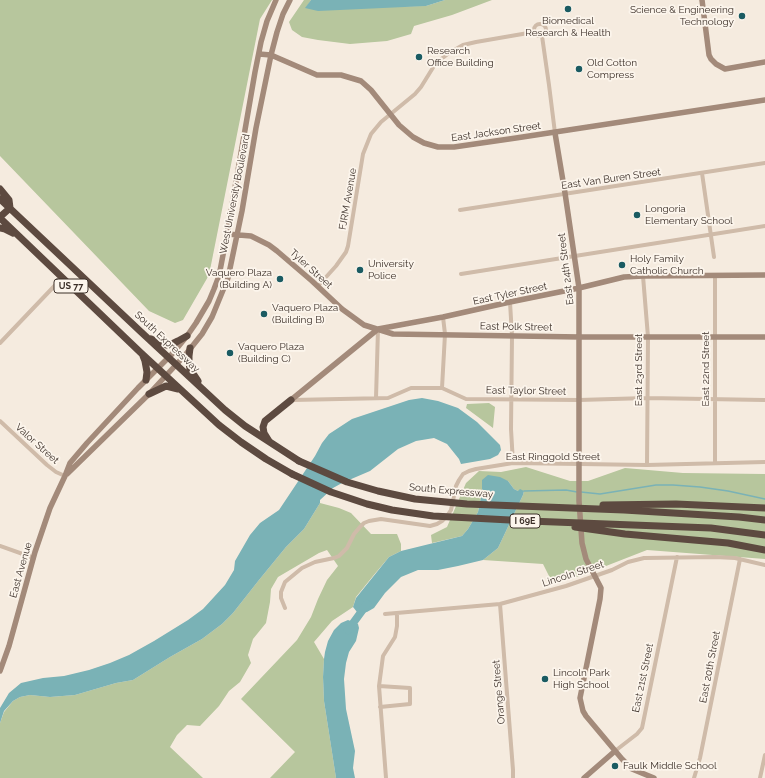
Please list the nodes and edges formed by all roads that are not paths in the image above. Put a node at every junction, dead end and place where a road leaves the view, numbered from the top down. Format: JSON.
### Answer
{"nodes":[{"id":1,"x":276,"y":0,"type":"edge"},
{"id":2,"x":290,"y":0,"type":"edge"},
{"id":3,"x":702,"y":0,"type":"edge"},
{"id":4,"x":534,"y":32,"type":"junction"},
{"id":5,"x":542,"y":36,"type":"junction"},
{"id":6,"x":258,"y":54,"type":"junction"},
{"id":7,"x":271,"y":55,"type":"junction"},
{"id":8,"x":765,"y":62,"type":"edge"},
{"id":9,"x":765,"y":100,"type":"edge"},
{"id":10,"x":390,"y":114,"type":"junction"},
{"id":11,"x":555,"y":133,"type":"junction"},
{"id":12,"x":765,"y":163,"type":"edge"},
{"id":13,"x":702,"y":173,"type":"junction"},
{"id":14,"x":0,"y":189,"type":"edge"},
{"id":15,"x":565,"y":193,"type":"junction"},
{"id":16,"x":0,"y":199,"type":"edge"},
{"id":17,"x":10,"y":208,"type":"junction"},
{"id":18,"x":460,"y":210,"type":"dead end"},
{"id":19,"x":0,"y":218,"type":"edge"},
{"id":20,"x":765,"y":226,"type":"edge"},
{"id":21,"x":0,"y":228,"type":"edge"},
{"id":22,"x":228,"y":234,"type":"junction"},
{"id":23,"x":711,"y":234,"type":"junction"},
{"id":24,"x":237,"y":235,"type":"junction"},
{"id":25,"x":20,"y":237,"type":"junction"},
{"id":26,"x":574,"y":257,"type":"junction"},
{"id":27,"x":714,"y":257,"type":"dead end"},
{"id":28,"x":461,"y":274,"type":"dead end"},
{"id":29,"x":715,"y":275,"type":"junction"},
{"id":30,"x":765,"y":275,"type":"edge"},
{"id":31,"x":643,"y":276,"type":"junction"},
{"id":32,"x":62,"y":278,"type":"junction"},
{"id":33,"x":318,"y":286,"type":"junction"},
{"id":34,"x":579,"y":288,"type":"junction"},
{"id":35,"x":510,"y":302,"type":"junction"},
{"id":36,"x":443,"y":317,"type":"junction"},
{"id":37,"x":378,"y":329,"type":"junction"},
{"id":38,"x":140,"y":331,"type":"junction"},
{"id":39,"x":445,"y":334,"type":"junction"},
{"id":40,"x":187,"y":336,"type":"junction"},
{"id":41,"x":512,"y":336,"type":"junction"},
{"id":42,"x":580,"y":337,"type":"junction"},
{"id":43,"x":648,"y":337,"type":"junction"},
{"id":44,"x":715,"y":337,"type":"junction"},
{"id":45,"x":765,"y":337,"type":"edge"},
{"id":46,"x":0,"y":343,"type":"edge"},
{"id":47,"x":190,"y":348,"type":"junction"},
{"id":48,"x":142,"y":354,"type":"junction"},
{"id":49,"x":168,"y":358,"type":"junction"},
{"id":50,"x":176,"y":364,"type":"junction"},
{"id":51,"x":158,"y":368,"type":"junction"},
{"id":52,"x":166,"y":376,"type":"junction"},
{"id":53,"x":146,"y":380,"type":"junction"},
{"id":54,"x":442,"y":388,"type":"junction"},
{"id":55,"x":180,"y":390,"type":"junction"},
{"id":56,"x":203,"y":390,"type":"junction"},
{"id":57,"x":149,"y":394,"type":"junction"},
{"id":58,"x":376,"y":398,"type":"junction"},
{"id":59,"x":647,"y":398,"type":"junction"},
{"id":60,"x":512,"y":399,"type":"junction"},
{"id":61,"x":291,"y":400,"type":"junction"},
{"id":62,"x":579,"y":400,"type":"junction"},
{"id":63,"x":715,"y":400,"type":"junction"},
{"id":64,"x":765,"y":400,"type":"edge"},
{"id":65,"x":0,"y":421,"type":"edge"},
{"id":66,"x":270,"y":443,"type":"junction"},
{"id":67,"x":765,"y":462,"type":"edge"},
{"id":68,"x":513,"y":463,"type":"junction"},
{"id":69,"x":714,"y":463,"type":"junction"},
{"id":70,"x":579,"y":464,"type":"junction"},
{"id":71,"x":647,"y":465,"type":"junction"},
{"id":72,"x":65,"y":476,"type":"junction"},
{"id":73,"x":515,"y":505,"type":"junction"},
{"id":74,"x":765,"y":508,"type":"edge"},
{"id":75,"x":765,"y":520,"type":"edge"},
{"id":76,"x":529,"y":521,"type":"junction"},
{"id":77,"x":765,"y":535,"type":"edge"},
{"id":78,"x":0,"y":546,"type":"edge"},
{"id":79,"x":765,"y":550,"type":"edge"},
{"id":80,"x":677,"y":557,"type":"junction"},
{"id":81,"x":34,"y":558,"type":"junction"},
{"id":82,"x":740,"y":559,"type":"junction"},
{"id":83,"x":765,"y":565,"type":"edge"},
{"id":84,"x":595,"y":577,"type":"junction"},
{"id":85,"x":500,"y":604,"type":"junction"},
{"id":86,"x":285,"y":608,"type":"dead end"},
{"id":87,"x":397,"y":613,"type":"junction"},
{"id":88,"x":385,"y":614,"type":"dead end"},
{"id":89,"x":0,"y":671,"type":"edge"},
{"id":90,"x":379,"y":686,"type":"junction"},
{"id":91,"x":380,"y":707,"type":"junction"},
{"id":92,"x":615,"y":751,"type":"junction"},
{"id":93,"x":765,"y":755,"type":"edge"},
{"id":94,"x":386,"y":778,"type":"edge"},
{"id":95,"x":513,"y":778,"type":"edge"},
{"id":96,"x":584,"y":778,"type":"edge"},
{"id":97,"x":654,"y":778,"type":"edge"},
{"id":98,"x":694,"y":778,"type":"edge"},
{"id":99,"x":760,"y":778,"type":"edge"}],
"edges":[{"from":1,"to":6,"type":"street","name":"West University Boulevard"},
{"from":2,"to":7,"type":"street","name":"West University Boulevard"},
{"from":3,"to":8,"type":"street"},
{"from":4,"to":5,"type":"street"},
{"from":4,"to":5,"type":"street"},
{"from":4,"to":10,"type":"street","name":"FJRM Avenue"},
{"from":5,"to":11,"type":"street","name":"East 24th Street"},
{"from":6,"to":7,"type":"street","name":"East Jackson Street"},
{"from":6,"to":22,"type":"street","name":"West University Boulevard"},
{"from":7,"to":10,"type":"street","name":"East Jackson Street"},
{"from":7,"to":24,"type":"street","name":"West University Boulevard"},
{"from":9,"to":11,"type":"street","name":"East Jackson Street"},
{"from":10,"to":11,"type":"street","name":"East Jackson Street"},
{"from":10,"to":33,"type":"street","name":"FJRM Avenue"},
{"from":11,"to":15,"type":"street","name":"East 24th Street"},
{"from":12,"to":13,"type":"street","name":"East Van Buren Street"},
{"from":13,"to":15,"type":"street","name":"East Van Buren Street"},
{"from":13,"to":23,"type":"street"},
{"from":14,"to":17,"type":"highway"},
{"from":15,"to":18,"type":"street","name":"East Van Buren Street"},
{"from":15,"to":26,"type":"street","name":"East 24th Street"},
{"from":16,"to":17,"type":"highway","name":"South Expressway","number":"US 77"},
{"from":17,"to":19,"type":"highway"},
{"from":17,"to":38,"type":"highway","name":"South Expressway","number":"US 77"},
{"from":19,"to":25,"type":"highway","number":"US 77"},
{"from":20,"to":23,"type":"street"},
{"from":21,"to":25,"type":"highway"},
{"from":22,"to":24,"type":"street","name":"Tyler Street"},
{"from":22,"to":40,"type":"street","name":"West University Boulevard"},
{"from":23,"to":26,"type":"street"},
{"from":23,"to":27,"type":"street"},
{"from":24,"to":33,"type":"street","name":"Tyler Street"},
{"from":24,"to":47,"type":"street","name":"West University Boulevard"},
{"from":25,"to":32,"type":"highway","number":"US 77"},
{"from":26,"to":28,"type":"street"},
{"from":26,"to":34,"type":"street","name":"East 24th Street"},
{"from":29,"to":30,"type":"street","name":"East Tyler Street"},
{"from":29,"to":31,"type":"street","name":"East Tyler Street"},
{"from":29,"to":44,"type":"street","name":"East 22nd Street"},
{"from":31,"to":34,"type":"street","name":"East Tyler Street"},
{"from":31,"to":43,"type":"street","name":"East 23rd Street"},
{"from":32,"to":46,"type":"street"},
{"from":32,"to":48,"type":"highway","number":"US 77"},
{"from":33,"to":37,"type":"street","name":"Tyler Street"},
{"from":34,"to":35,"type":"street","name":"East Tyler Street"},
{"from":34,"to":42,"type":"street","name":"East 24th Street"},
{"from":35,"to":36,"type":"street","name":"East Tyler Street"},
{"from":35,"to":41,"type":"street"},
{"from":36,"to":37,"type":"street","name":"East Tyler Street"},
{"from":36,"to":39,"type":"street"},
{"from":37,"to":39,"type":"street","name":"East Polk Street"},
{"from":37,"to":58,"type":"street"},
{"from":37,"to":61,"type":"street"},
{"from":38,"to":40,"type":"highway"},
{"from":38,"to":49,"type":"highway","name":"South Expressway","number":"US 77"},
{"from":39,"to":41,"type":"street","name":"East Polk Street"},
{"from":39,"to":54,"type":"street"},
{"from":40,"to":49,"type":"street","name":"West University Boulevard"},
{"from":41,"to":42,"type":"street","name":"East Polk Street"},
{"from":41,"to":60,"type":"street"},
{"from":42,"to":43,"type":"street","name":"East Polk Street"},
{"from":42,"to":62,"type":"street","name":"East 24th Street"},
{"from":43,"to":44,"type":"street","name":"East Polk Street"},
{"from":43,"to":59,"type":"street","name":"East 23rd Street"},
{"from":44,"to":45,"type":"street","name":"East Polk Street"},
{"from":44,"to":63,"type":"street","name":"East 22nd Street"},
{"from":47,"to":50,"type":"street","name":"West University Boulevard"},
{"from":47,"to":56,"type":"highway"},
{"from":48,"to":51,"type":"highway","number":"US 77"},
{"from":48,"to":53,"type":"highway"},
{"from":49,"to":50,"type":"highway","name":"South Expressway","number":"US 77"},
{"from":49,"to":51,"type":"street","name":"West University Boulevard"},
{"from":50,"to":52,"type":"street","name":"West University Boulevard"},
{"from":50,"to":56,"type":"highway","name":"South Expressway","number":"I 69E"},
{"from":51,"to":52,"type":"highway","number":"US 77"},
{"from":51,"to":53,"type":"street","name":"East Avenue"},
{"from":52,"to":55,"type":"highway","number":"I 69E"},
{"from":52,"to":57,"type":"street","name":"East Avenue"},
{"from":53,"to":72,"type":"street","name":"East Avenue"},
{"from":54,"to":58,"type":"street","name":"East Taylor Street"},
{"from":54,"to":60,"type":"street","name":"East Taylor Street"},
{"from":55,"to":57,"type":"highway"},
{"from":55,"to":76,"type":"highway","number":"I 69E","bridge":true},
{"from":56,"to":66,"type":"highway","name":"South Expressway","number":"I 69E"},
{"from":57,"to":72,"type":"street","name":"East Avenue"},
{"from":58,"to":61,"type":"street","name":"East Taylor Street"},
{"from":59,"to":62,"type":"street","name":"East Taylor Street"},
{"from":59,"to":63,"type":"street","name":"East Taylor Street"},
{"from":59,"to":71,"type":"street","name":"East 23rd Street"},
{"from":60,"to":62,"type":"street","name":"East Taylor Street"},
{"from":60,"to":68,"type":"street"},
{"from":61,"to":66,"type":"highway"},
{"from":62,"to":70,"type":"street","name":"East 24th Street"},
{"from":63,"to":64,"type":"street","name":"East Taylor Street"},
{"from":63,"to":69,"type":"street","name":"East 22nd Street"},
{"from":65,"to":72,"type":"street","name":"Valor Street"},
{"from":66,"to":73,"type":"highway","name":"South Expressway","number":"I 69E","bridge":true},
{"from":67,"to":69,"type":"street","name":"East Ringgold Street"},
{"from":68,"to":70,"type":"street","name":"East Ringgold Street"},
{"from":68,"to":86,"type":"street","name":"East Ringgold Street"},
{"from":69,"to":71,"type":"street","name":"East Ringgold Street"},
{"from":70,"to":71,"type":"street","name":"East Ringgold Street"},
{"from":70,"to":84,"type":"street","name":"East 24th Street"},
{"from":72,"to":81,"type":"street","name":"East Avenue"},
{"from":73,"to":74,"type":"highway","bridge":true},
{"from":73,"to":75,"type":"highway","name":"South Expressway","number":"I 69E","bridge":true},
{"from":76,"to":77,"type":"highway","number":"I 69E","bridge":true},
{"from":76,"to":79,"type":"highway","bridge":true},
{"from":78,"to":81,"type":"street"},
{"from":80,"to":82,"type":"street","name":"Lincoln Street"},
{"from":80,"to":84,"type":"street","name":"Lincoln Street"},
{"from":80,"to":92,"type":"street","name":"East 21st Street"},
{"from":81,"to":89,"type":"street","name":"East Avenue"},
{"from":82,"to":83,"type":"street","name":"Lincoln Street"},
{"from":82,"to":98,"type":"street","name":"East 20th Street"},
{"from":84,"to":85,"type":"street","name":"Lincoln Street"},
{"from":84,"to":92,"type":"street"},
{"from":85,"to":87,"type":"street","name":"Lincoln Street"},
{"from":85,"to":95,"type":"street","name":"Orange Street"},
{"from":87,"to":88,"type":"street","name":"Lincoln Street"},
{"from":87,"to":90,"type":"street"},
{"from":90,"to":91,"type":"street"},
{"from":90,"to":91,"type":"street"},
{"from":91,"to":94,"type":"street"},
{"from":92,"to":96,"type":"street","name":"East 21st Street"},
{"from":92,"to":97,"type":"street"},
{"from":93,"to":99,"type":"street"}]}
